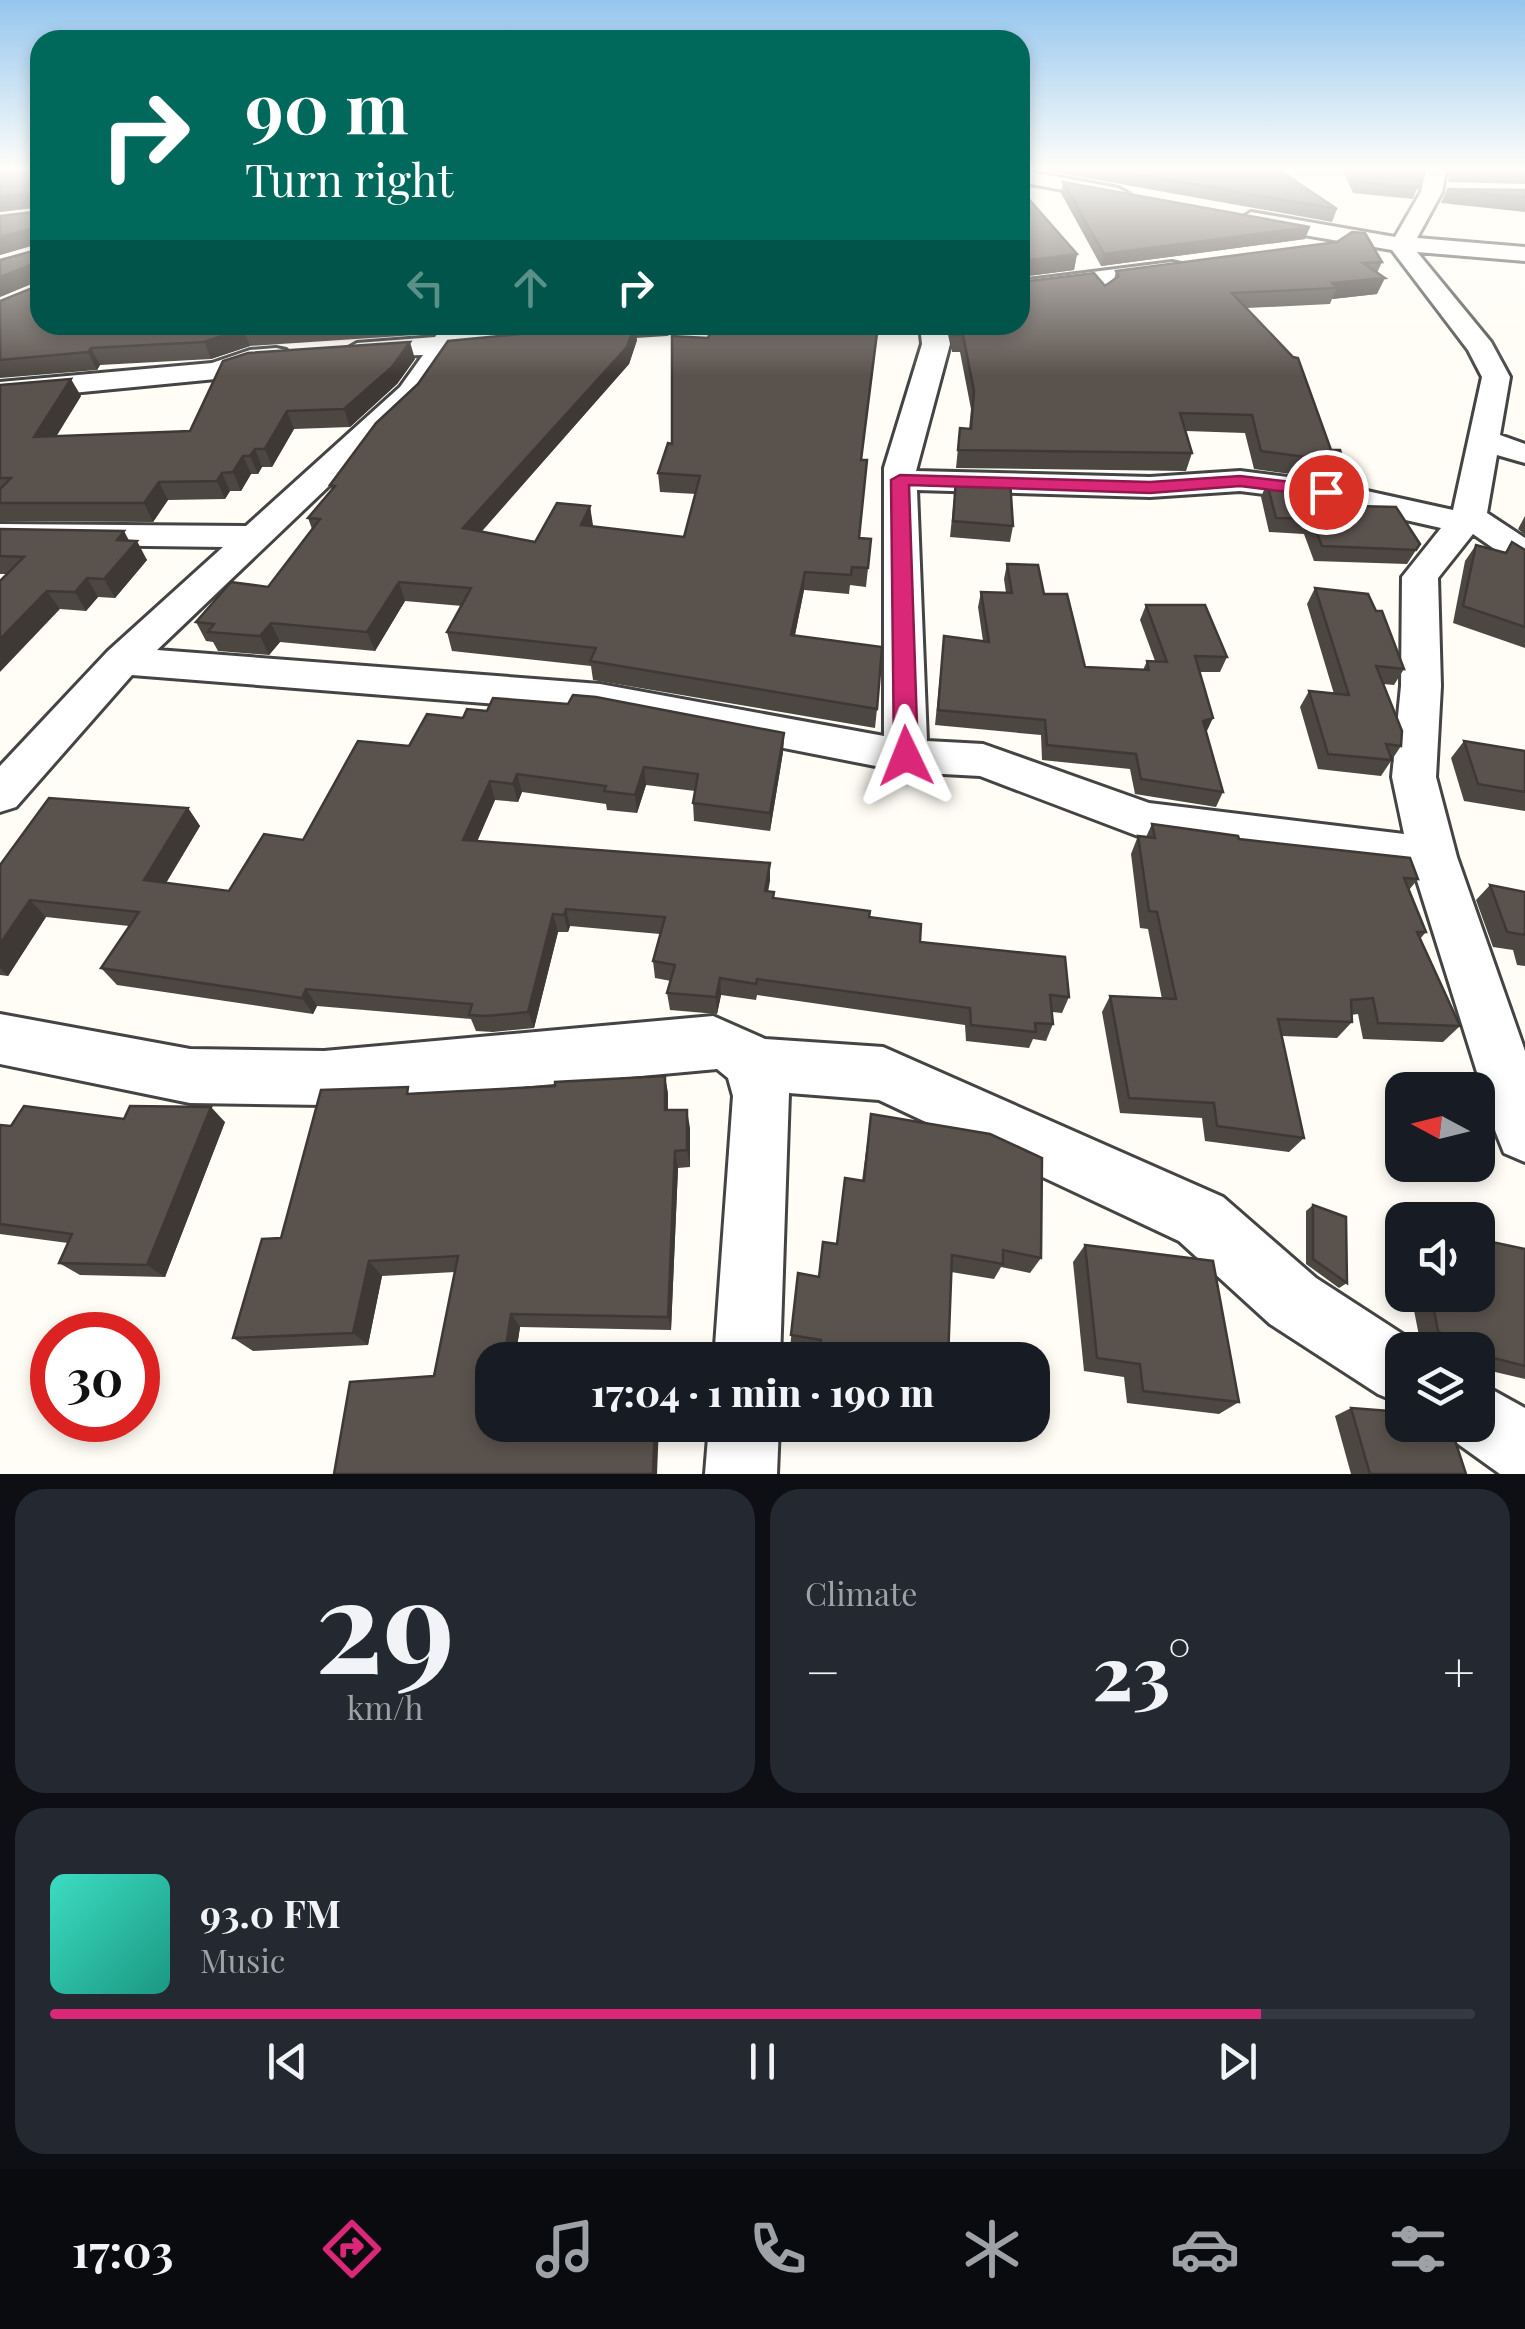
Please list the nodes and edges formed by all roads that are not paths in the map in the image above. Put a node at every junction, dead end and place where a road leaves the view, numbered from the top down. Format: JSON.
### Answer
{"nodes":[{"id":1,"x":1371,"y":239,"type":"edge"},
{"id":2,"x":1394,"y":239,"type":"edge"},
{"id":3,"x":1390,"y":242,"type":"junction"},
{"id":4,"x":1299,"y":251,"type":"edge"},
{"id":5,"x":1525,"y":254,"type":"edge"},
{"id":6,"x":1189,"y":266,"type":"edge"},
{"id":7,"x":1030,"y":287,"type":"edge"},
{"id":8,"x":557,"y":335,"type":"edge"},
{"id":9,"x":935,"y":335,"type":"edge"},
{"id":10,"x":450,"y":336,"type":"edge"},
{"id":11,"x":337,"y":352,"type":"edge"},
{"id":12,"x":302,"y":354,"type":"edge"},
{"id":13,"x":0,"y":391,"type":"edge"},
{"id":14,"x":1485,"y":440,"type":"junction"},
{"id":15,"x":1525,"y":454,"type":"edge"},
{"id":16,"x":900,"y":480,"type":"junction"},
{"id":17,"x":1466,"y":520,"type":"junction"},
{"id":18,"x":0,"y":534,"type":"edge"},
{"id":19,"x":255,"y":537,"type":"junction"},
{"id":20,"x":1525,"y":554,"type":"edge"},
{"id":21,"x":122,"y":661,"type":"junction"},
{"id":22,"x":906,"y":756,"type":"junction"},
{"id":23,"x":0,"y":795,"type":"edge"},
{"id":24,"x":1433,"y":857,"type":"junction"},
{"id":25,"x":0,"y":1039,"type":"edge"},
{"id":26,"x":753,"y":1064,"type":"junction"},
{"id":27,"x":1525,"y":1133,"type":"edge"},
{"id":28,"x":748,"y":1342,"type":"edge"},
{"id":29,"x":1385,"y":1359,"type":"edge"},
{"id":30,"x":1495,"y":1429,"type":"edge"},
{"id":31,"x":743,"y":1442,"type":"edge"},
{"id":32,"x":1525,"y":1450,"type":"edge"},
{"id":33,"x":741,"y":1474,"type":"edge"}],
"edges":[{"from":1,"to":3,"type":"street"},
{"from":2,"to":3,"type":"street"},
{"from":3,"to":4,"type":"street"},
{"from":3,"to":5,"type":"street"},
{"from":3,"to":14,"type":"street"},
{"from":6,"to":7,"type":"street"},
{"from":8,"to":10,"type":"street"},
{"from":9,"to":16,"type":"street"},
{"from":10,"to":11,"type":"street"},
{"from":10,"to":19,"type":"street"},
{"from":12,"to":13,"type":"street"},
{"from":14,"to":15,"type":"street"},
{"from":14,"to":17,"type":"street"},
{"from":16,"to":17,"type":"street"},
{"from":16,"to":22,"type":"street"},
{"from":17,"to":20,"type":"street"},
{"from":17,"to":24,"type":"street"},
{"from":18,"to":19,"type":"street"},
{"from":19,"to":21,"type":"street"},
{"from":21,"to":22,"type":"street"},
{"from":21,"to":23,"type":"street"},
{"from":22,"to":24,"type":"street"},
{"from":24,"to":27,"type":"street"},
{"from":25,"to":26,"type":"street"},
{"from":26,"to":28,"type":"street"},
{"from":26,"to":29,"type":"street"},
{"from":30,"to":32,"type":"street"},
{"from":31,"to":33,"type":"street"}]}
